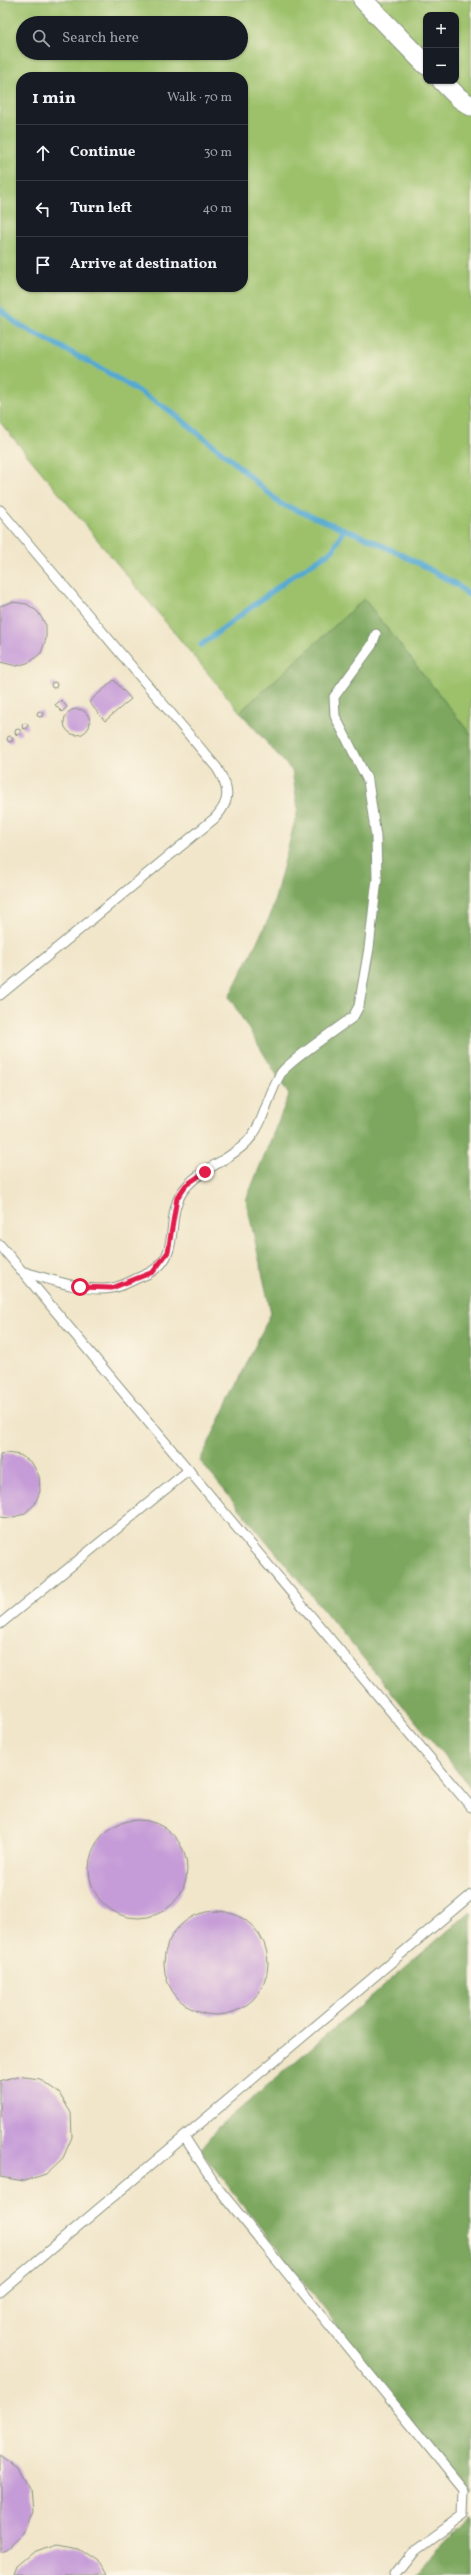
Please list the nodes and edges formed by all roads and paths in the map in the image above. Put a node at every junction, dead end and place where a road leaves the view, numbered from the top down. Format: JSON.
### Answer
{"nodes":[{"id":1,"x":363,"y":0,"type":"edge"},
{"id":2,"x":423,"y":62,"type":"edge"},
{"id":3,"x":445,"y":84,"type":"edge"},
{"id":4,"x":471,"y":106,"type":"edge"},
{"id":5,"x":0,"y":510,"type":"edge"},
{"id":6,"x":376,"y":634,"type":"dead end"},
{"id":7,"x":0,"y":995,"type":"edge"},
{"id":8,"x":0,"y":1245,"type":"edge"},
{"id":9,"x":21,"y":1271,"type":"junction"},
{"id":10,"x":189,"y":1470,"type":"junction"},
{"id":11,"x":0,"y":1624,"type":"edge"},
{"id":12,"x":471,"y":1807,"type":"edge"},
{"id":13,"x":471,"y":1895,"type":"edge"},
{"id":14,"x":185,"y":2138,"type":"junction"},
{"id":15,"x":0,"y":2292,"type":"edge"},
{"id":16,"x":395,"y":2575,"type":"edge"}],
"edges":[{"from":1,"to":2,"type":"street"},
{"from":3,"to":4,"type":"street"},
{"from":5,"to":7,"type":"lane"},
{"from":6,"to":9,"type":"lane"},
{"from":8,"to":9,"type":"lane"},
{"from":9,"to":10,"type":"lane"},
{"from":10,"to":11,"type":"lane"},
{"from":10,"to":12,"type":"lane"},
{"from":13,"to":14,"type":"lane"},
{"from":14,"to":15,"type":"lane"},
{"from":14,"to":16,"type":"lane"}]}
